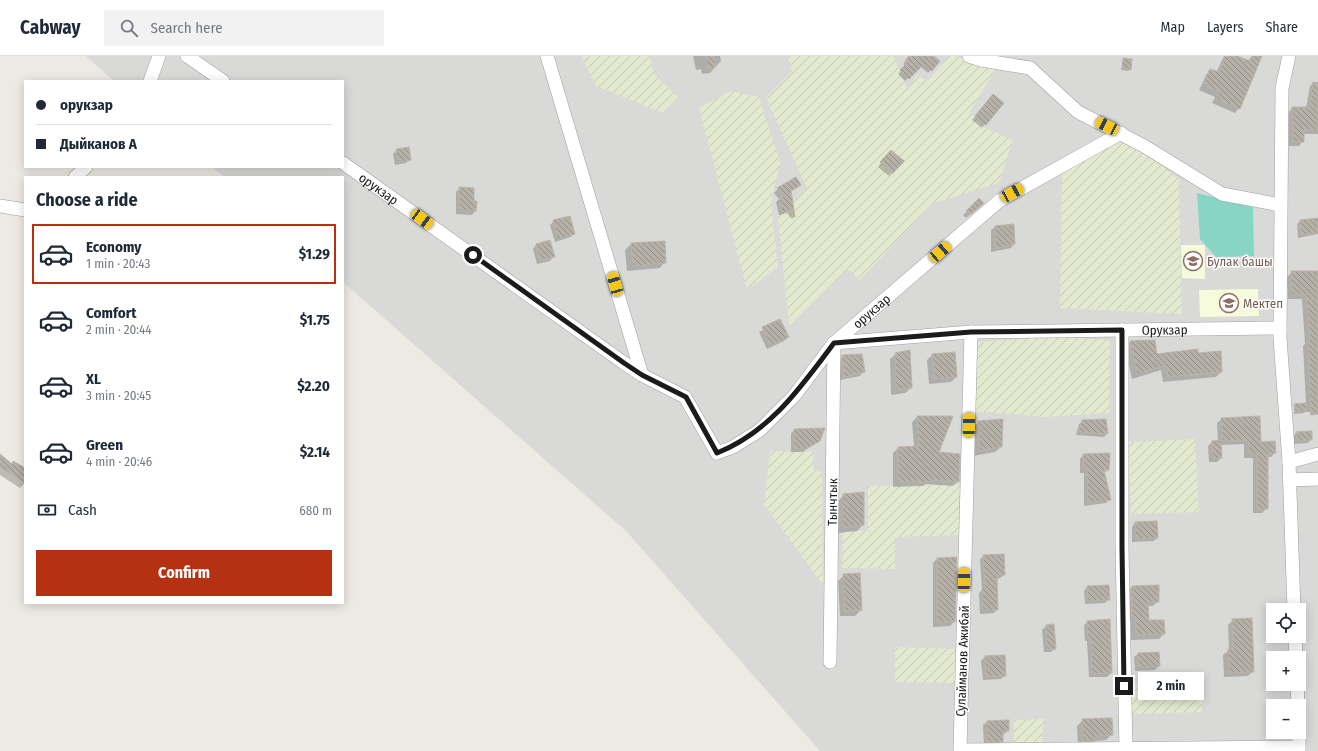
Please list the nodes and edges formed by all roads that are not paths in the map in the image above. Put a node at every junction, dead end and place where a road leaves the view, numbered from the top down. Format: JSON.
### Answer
{"nodes":[{"id":1,"x":159,"y":56,"type":"edge"},
{"id":2,"x":187,"y":56,"type":"edge"},
{"id":3,"x":547,"y":56,"type":"edge"},
{"id":4,"x":969,"y":56,"type":"edge"},
{"id":5,"x":1289,"y":56,"type":"edge"},
{"id":6,"x":150,"y":80,"type":"edge"},
{"id":7,"x":222,"y":80,"type":"edge"},
{"id":8,"x":1121,"y":133,"type":"junction"},
{"id":9,"x":344,"y":164,"type":"edge"},
{"id":10,"x":85,"y":168,"type":"edge"},
{"id":11,"x":76,"y":176,"type":"edge"},
{"id":12,"x":1280,"y":205,"type":"junction"},
{"id":13,"x":0,"y":206,"type":"edge"},
{"id":14,"x":24,"y":210,"type":"edge"},
{"id":15,"x":1280,"y":328,"type":"junction"},
{"id":16,"x":1122,"y":330,"type":"junction"},
{"id":17,"x":971,"y":332,"type":"junction"},
{"id":18,"x":834,"y":343,"type":"junction"},
{"id":19,"x":642,"y":375,"type":"junction"},
{"id":20,"x":1318,"y":454,"type":"edge"},
{"id":21,"x":1289,"y":462,"type":"junction"},
{"id":22,"x":1318,"y":479,"type":"edge"},
{"id":23,"x":1289,"y":480,"type":"junction"},
{"id":24,"x":1294,"y":603,"type":"edge"},
{"id":25,"x":830,"y":662,"type":"dead end"},
{"id":26,"x":1126,"y":749,"type":"edge"},
{"id":27,"x":1299,"y":749,"type":"edge"},
{"id":28,"x":960,"y":750,"type":"edge"}],
"edges":[{"from":1,"to":6,"type":"street"},
{"from":2,"to":7,"type":"street"},
{"from":3,"to":19,"type":"street"},
{"from":4,"to":8,"type":"street"},
{"from":5,"to":12,"type":"street"},
{"from":8,"to":12,"type":"street"},
{"from":8,"to":18,"type":"street","name":"орукзар"},
{"from":9,"to":19,"type":"street","name":"орукзар"},
{"from":10,"to":11,"type":"street"},
{"from":12,"to":15,"type":"street"},
{"from":13,"to":14,"type":"street"},
{"from":15,"to":16,"type":"street","name":"Орукзар"},
{"from":15,"to":21,"type":"street"},
{"from":16,"to":17,"type":"street","name":"Орукзар"},
{"from":16,"to":26,"type":"street"},
{"from":17,"to":18,"type":"street","name":"Орукзар"},
{"from":17,"to":28,"type":"street","name":"Сулайманов Ажибай"},
{"from":18,"to":19,"type":"street","name":"орукзар"},
{"from":18,"to":25,"type":"street","name":"Тынчтык"},
{"from":20,"to":21,"type":"street"},
{"from":21,"to":23,"type":"street"},
{"from":22,"to":23,"type":"street"},
{"from":23,"to":24,"type":"street"},
{"from":26,"to":27,"type":"street"},
{"from":26,"to":28,"type":"street"}]}
